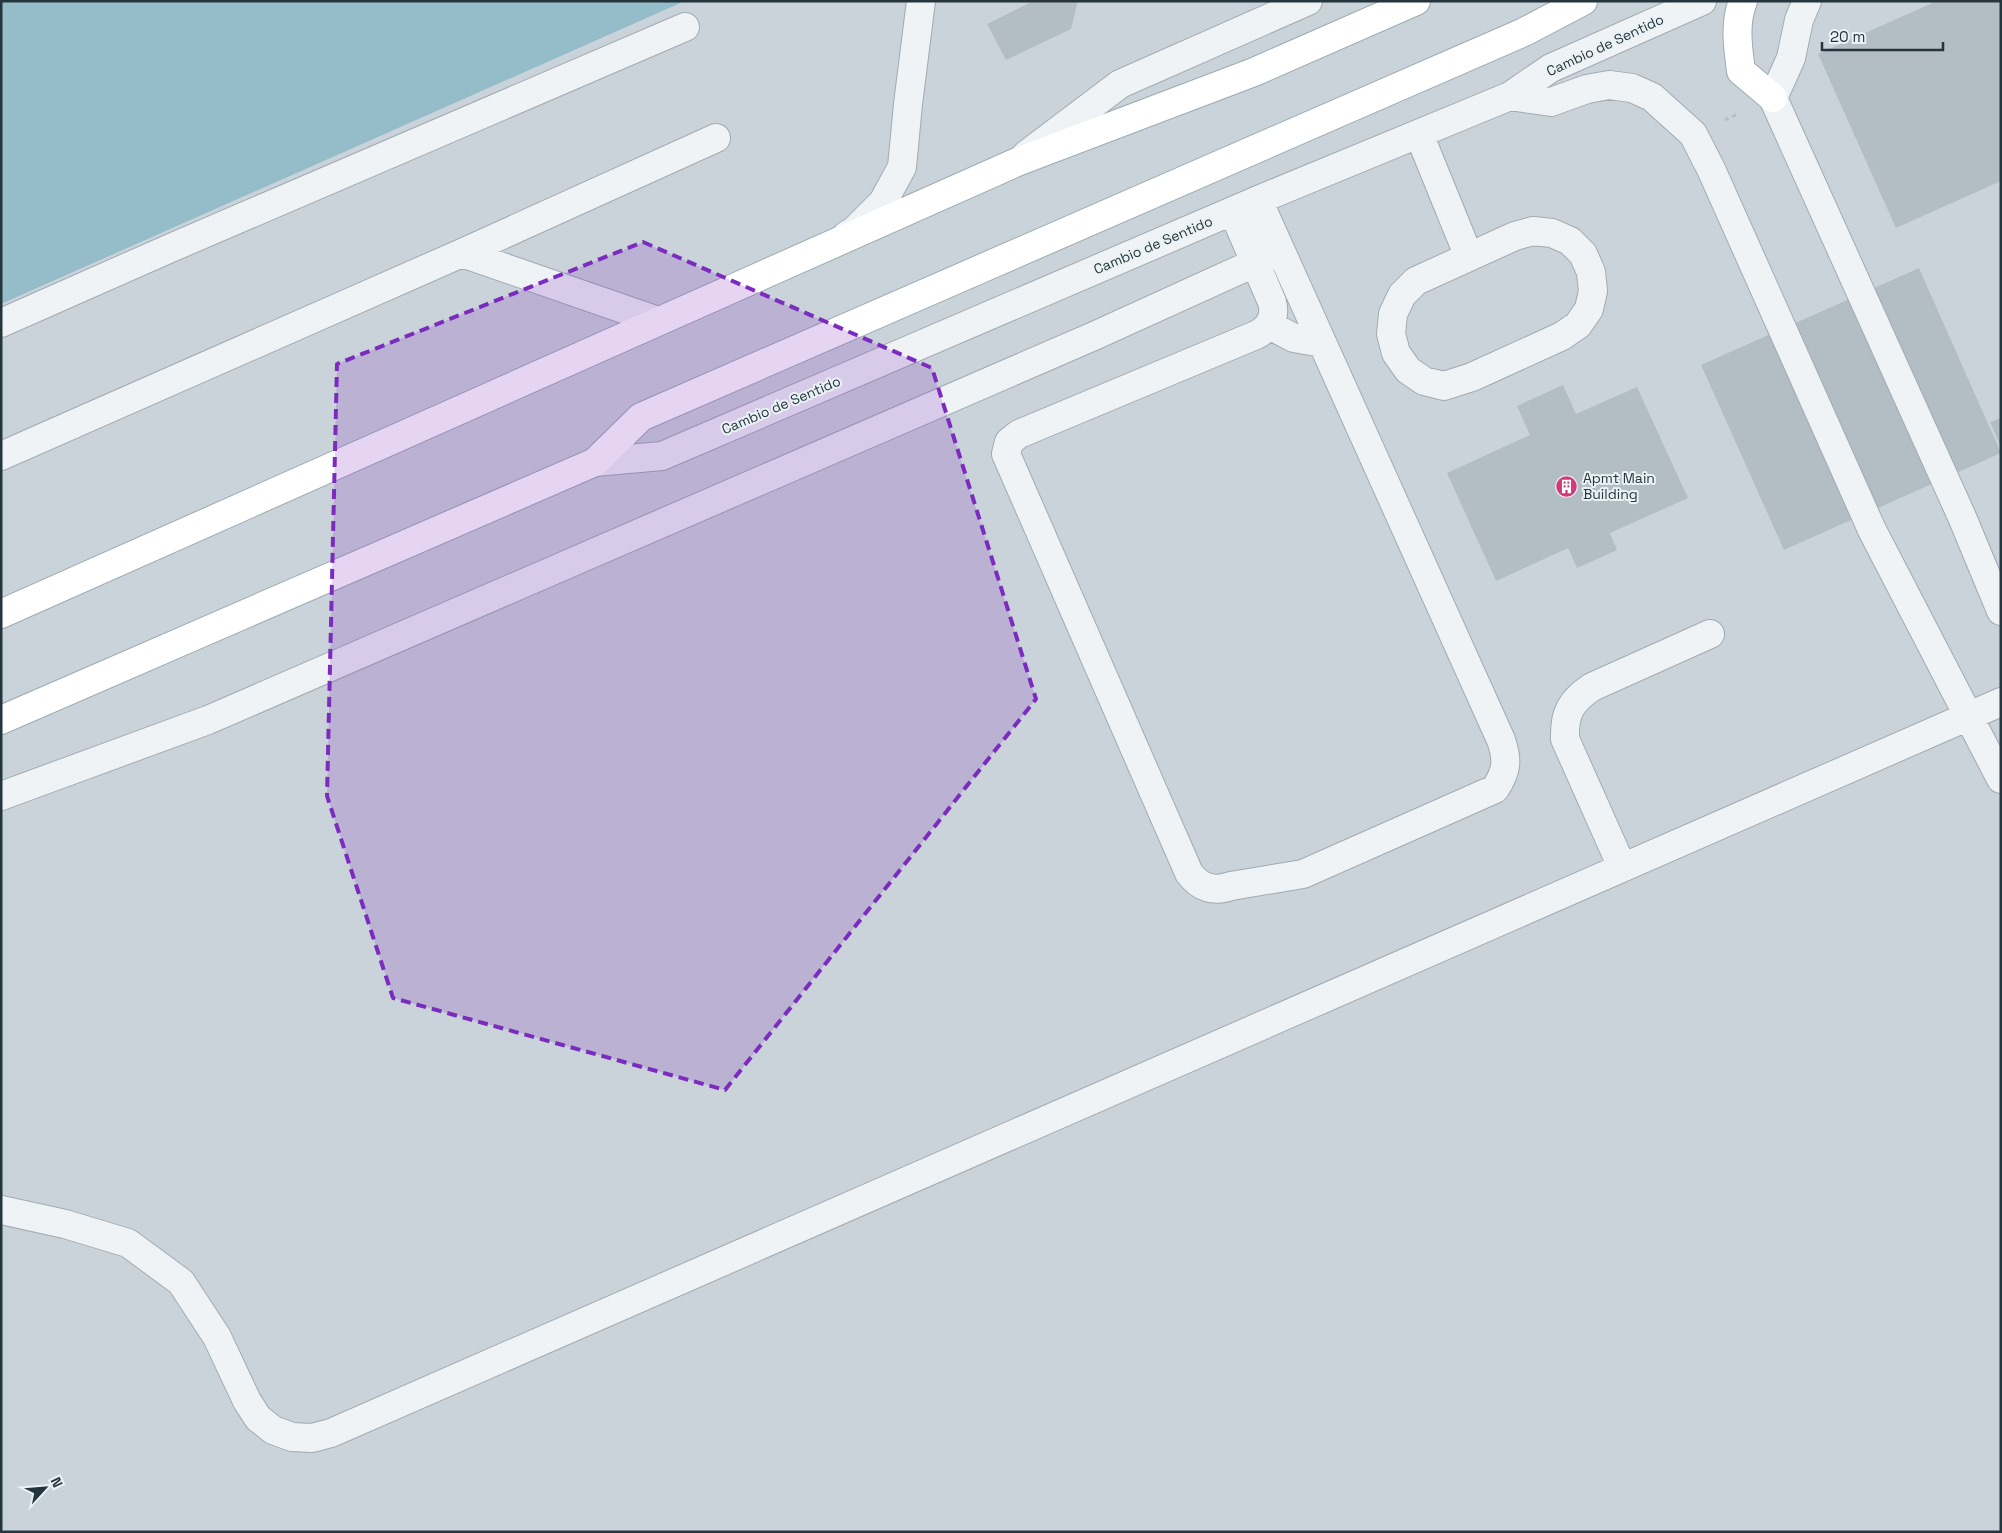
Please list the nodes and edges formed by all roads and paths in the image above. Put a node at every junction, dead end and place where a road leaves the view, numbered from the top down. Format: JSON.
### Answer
{"nodes":[{"id":1,"x":921,"y":1,"type":"edge"},
{"id":2,"x":1308,"y":1,"type":"edge"},
{"id":3,"x":1416,"y":1,"type":"edge"},
{"id":4,"x":1583,"y":1,"type":"edge"},
{"id":5,"x":1702,"y":1,"type":"edge"},
{"id":6,"x":1743,"y":1,"type":"edge"},
{"id":7,"x":1807,"y":1,"type":"edge"},
{"id":8,"x":684,"y":27,"type":"dead end"},
{"id":9,"x":1510,"y":96,"type":"junction"},
{"id":10,"x":1773,"y":98,"type":"junction"},
{"id":11,"x":1419,"y":134,"type":"junction"},
{"id":12,"x":1693,"y":134,"type":"junction"},
{"id":13,"x":716,"y":138,"type":"dead end"},
{"id":14,"x":1017,"y":162,"type":"junction"},
{"id":15,"x":1258,"y":200,"type":"junction"},
{"id":16,"x":1233,"y":211,"type":"junction"},
{"id":17,"x":819,"y":250,"type":"junction"},
{"id":18,"x":1280,"y":252,"type":"junction"},
{"id":19,"x":462,"y":253,"type":"junction"},
{"id":20,"x":1469,"y":257,"type":"junction"},
{"id":21,"x":1255,"y":262,"type":"junction"},
{"id":22,"x":658,"y":322,"type":"junction"},
{"id":23,"x":1,"y":323,"type":"edge"},
{"id":24,"x":1270,"y":325,"type":"junction"},
{"id":25,"x":1322,"y":343,"type":"junction"},
{"id":26,"x":1,"y":456,"type":"edge"},
{"id":27,"x":595,"y":462,"type":"junction"},
{"id":28,"x":2001,"y":611,"type":"edge"},
{"id":29,"x":1,"y":614,"type":"edge"},
{"id":30,"x":1710,"y":634,"type":"dead end"},
{"id":31,"x":2001,"y":702,"type":"edge"},
{"id":32,"x":1968,"y":716,"type":"junction"},
{"id":33,"x":1,"y":720,"type":"edge"},
{"id":34,"x":2001,"y":779,"type":"edge"},
{"id":35,"x":1,"y":796,"type":"edge"},
{"id":36,"x":1622,"y":868,"type":"junction"},
{"id":37,"x":1,"y":1210,"type":"edge"}],
"edges":[{"from":1,"to":17,"type":"street"},
{"from":2,"to":14,"type":"street"},
{"from":3,"to":14,"type":"main road"},
{"from":4,"to":27,"type":"main road"},
{"from":5,"to":9,"type":"street","name":"Cambio de Sentido"},
{"from":6,"to":10,"type":"main road"},
{"from":7,"to":10,"type":"street"},
{"from":8,"to":23,"type":"street"},
{"from":9,"to":11,"type":"street","name":"Cambio de Sentido"},
{"from":9,"to":12,"type":"street"},
{"from":10,"to":12,"type":"path"},
{"from":10,"to":28,"type":"street"},
{"from":11,"to":15,"type":"street","name":"Cambio de Sentido"},
{"from":11,"to":20,"type":"street"},
{"from":12,"to":32,"type":"street"},
{"from":13,"to":19,"type":"street"},
{"from":14,"to":17,"type":"main road"},
{"from":15,"to":16,"type":"street","name":"Cambio de Sentido"},
{"from":15,"to":18,"type":"street"},
{"from":16,"to":21,"type":"street"},
{"from":16,"to":27,"type":"street","name":"Cambio de Sentido"},
{"from":17,"to":22,"type":"main road"},
{"from":18,"to":21,"type":"street"},
{"from":18,"to":25,"type":"street"},
{"from":19,"to":22,"type":"street"},
{"from":19,"to":26,"type":"street"},
{"from":20,"to":20,"type":"street"},
{"from":21,"to":24,"type":"street"},
{"from":21,"to":35,"type":"street"},
{"from":22,"to":29,"type":"main road"},
{"from":24,"to":25,"type":"street"},
{"from":24,"to":25,"type":"street"},
{"from":27,"to":33,"type":"main road"},
{"from":30,"to":36,"type":"street"},
{"from":31,"to":32,"type":"street"},
{"from":32,"to":34,"type":"street"},
{"from":32,"to":36,"type":"street"},
{"from":36,"to":37,"type":"street"}]}
